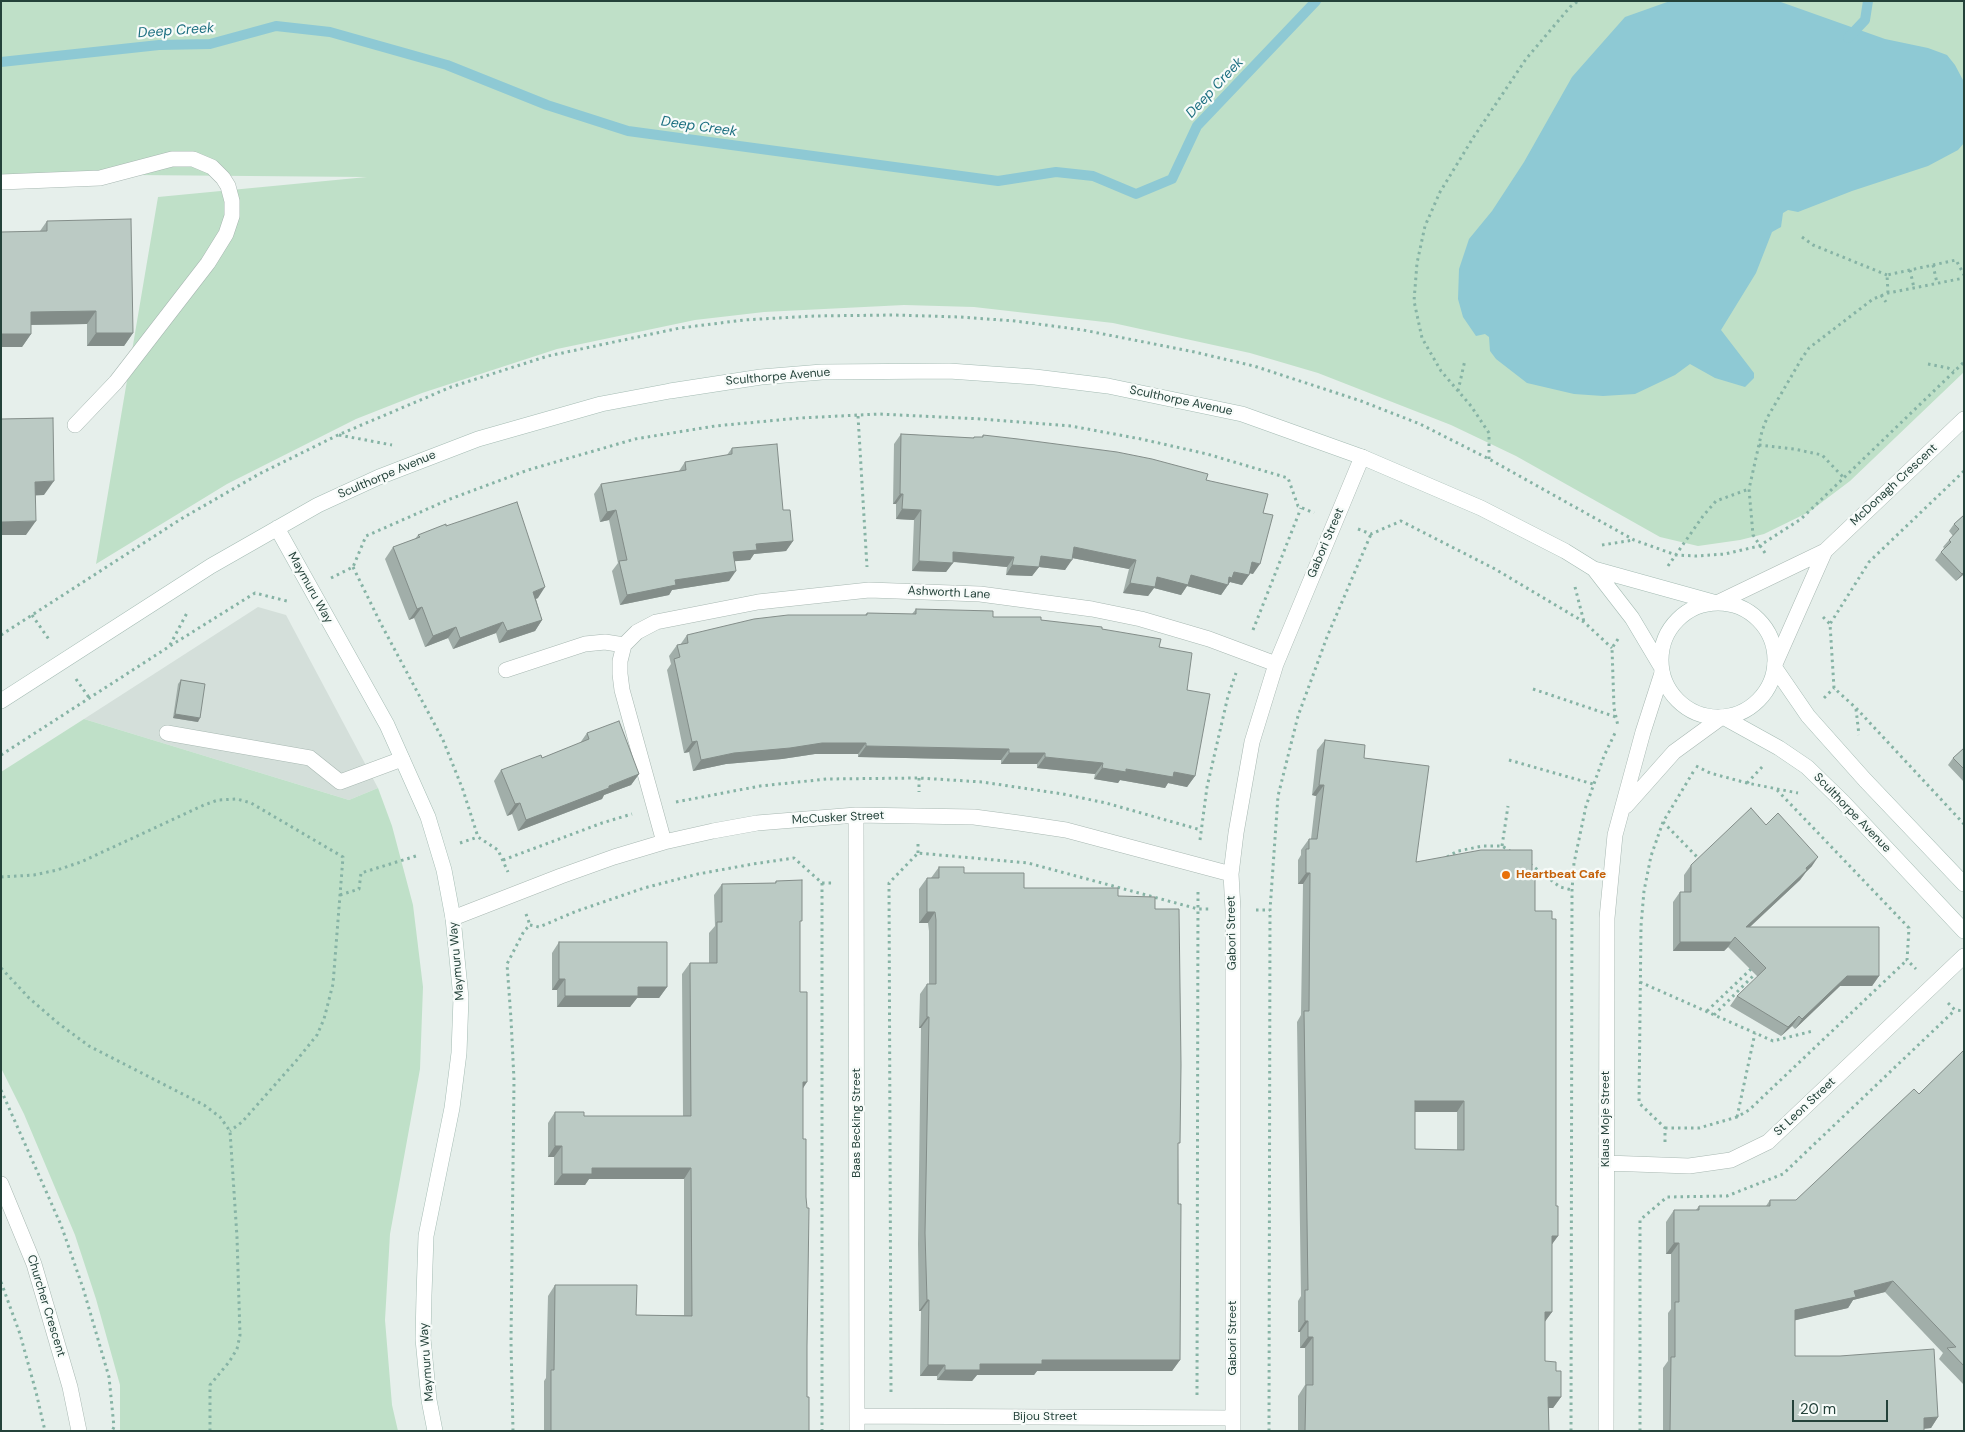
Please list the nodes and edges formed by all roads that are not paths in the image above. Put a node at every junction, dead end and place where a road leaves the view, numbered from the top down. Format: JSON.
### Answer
{"nodes":[{"id":1,"x":1,"y":182,"type":"edge"},
{"id":2,"x":1964,"y":419,"type":"edge"},
{"id":3,"x":75,"y":425,"type":"dead end"},
{"id":4,"x":1362,"y":457,"type":"junction"},
{"id":5,"x":277,"y":528,"type":"junction"},
{"id":6,"x":1825,"y":551,"type":"junction"},
{"id":7,"x":1594,"y":569,"type":"junction"},
{"id":8,"x":1716,"y":602,"type":"junction"},
{"id":9,"x":624,"y":645,"type":"junction"},
{"id":10,"x":1276,"y":664,"type":"junction"},
{"id":11,"x":1775,"y":666,"type":"junction"},
{"id":12,"x":1661,"y":669,"type":"junction"},
{"id":13,"x":506,"y":670,"type":"dead end"},
{"id":14,"x":1,"y":701,"type":"edge"},
{"id":15,"x":1723,"y":717,"type":"junction"},
{"id":16,"x":167,"y":734,"type":"dead end"},
{"id":17,"x":402,"y":759,"type":"junction"},
{"id":18,"x":1623,"y":809,"type":"junction"},
{"id":19,"x":856,"y":815,"type":"junction"},
{"id":20,"x":664,"y":842,"type":"junction"},
{"id":21,"x":1231,"y":874,"type":"junction"},
{"id":22,"x":1964,"y":884,"type":"edge"},
{"id":23,"x":453,"y":918,"type":"junction"},
{"id":24,"x":1964,"y":931,"type":"edge"},
{"id":25,"x":1964,"y":956,"type":"edge"},
{"id":26,"x":1606,"y":1163,"type":"junction"},
{"id":27,"x":1,"y":1184,"type":"edge"},
{"id":28,"x":857,"y":1423,"type":"edge"},
{"id":29,"x":1233,"y":1424,"type":"edge"},
{"id":30,"x":79,"y":1431,"type":"edge"},
{"id":31,"x":435,"y":1431,"type":"edge"},
{"id":32,"x":1606,"y":1431,"type":"edge"}],
"edges":[{"from":1,"to":3,"type":"street"},
{"from":2,"to":6,"type":"street","name":"McDonagh Crescent"},
{"from":4,"to":5,"type":"street","name":"Sculthorpe Avenue"},
{"from":4,"to":7,"type":"street","name":"Sculthorpe Avenue"},
{"from":4,"to":10,"type":"street","name":"Gabori Street"},
{"from":5,"to":14,"type":"street","name":"Sculthorpe Avenue"},
{"from":5,"to":17,"type":"street","name":"Maymuru Way"},
{"from":6,"to":8,"type":"street","name":"McDonagh Crescent"},
{"from":6,"to":11,"type":"street","name":"McDonagh Crescent"},
{"from":7,"to":8,"type":"street","name":"Sculthorpe Avenue"},
{"from":7,"to":12,"type":"street","name":"Sculthorpe Avenue"},
{"from":8,"to":11,"type":"street"},
{"from":8,"to":12,"type":"street"},
{"from":9,"to":10,"type":"street","name":"Ashworth Lane"},
{"from":9,"to":13,"type":"street"},
{"from":9,"to":20,"type":"street"},
{"from":10,"to":21,"type":"street","name":"Gabori Street"},
{"from":11,"to":15,"type":"street"},
{"from":11,"to":22,"type":"street"},
{"from":12,"to":15,"type":"street"},
{"from":12,"to":18,"type":"street","name":"Klaus Moje Street"},
{"from":15,"to":18,"type":"street","name":"Klaus Moje Street"},
{"from":15,"to":24,"type":"street","name":"Sculthorpe Avenue"},
{"from":16,"to":17,"type":"street"},
{"from":17,"to":23,"type":"street","name":"Maymuru Way"},
{"from":18,"to":26,"type":"street","name":"Klaus Moje Street"},
{"from":19,"to":20,"type":"street","name":"McCusker Street"},
{"from":19,"to":21,"type":"street","name":"McCusker Street"},
{"from":19,"to":28,"type":"street","name":"Baas Becking Street"},
{"from":20,"to":23,"type":"street","name":"McCusker Street"},
{"from":21,"to":29,"type":"street","name":"Gabori Street"},
{"from":23,"to":31,"type":"street","name":"Maymuru Way"},
{"from":25,"to":26,"type":"street","name":"St Leon Street"},
{"from":26,"to":32,"type":"street","name":"Klaus Moje Street"},
{"from":27,"to":30,"type":"street","name":"Churcher Crescent"},
{"from":28,"to":29,"type":"street","name":"Bijou Street"}]}
